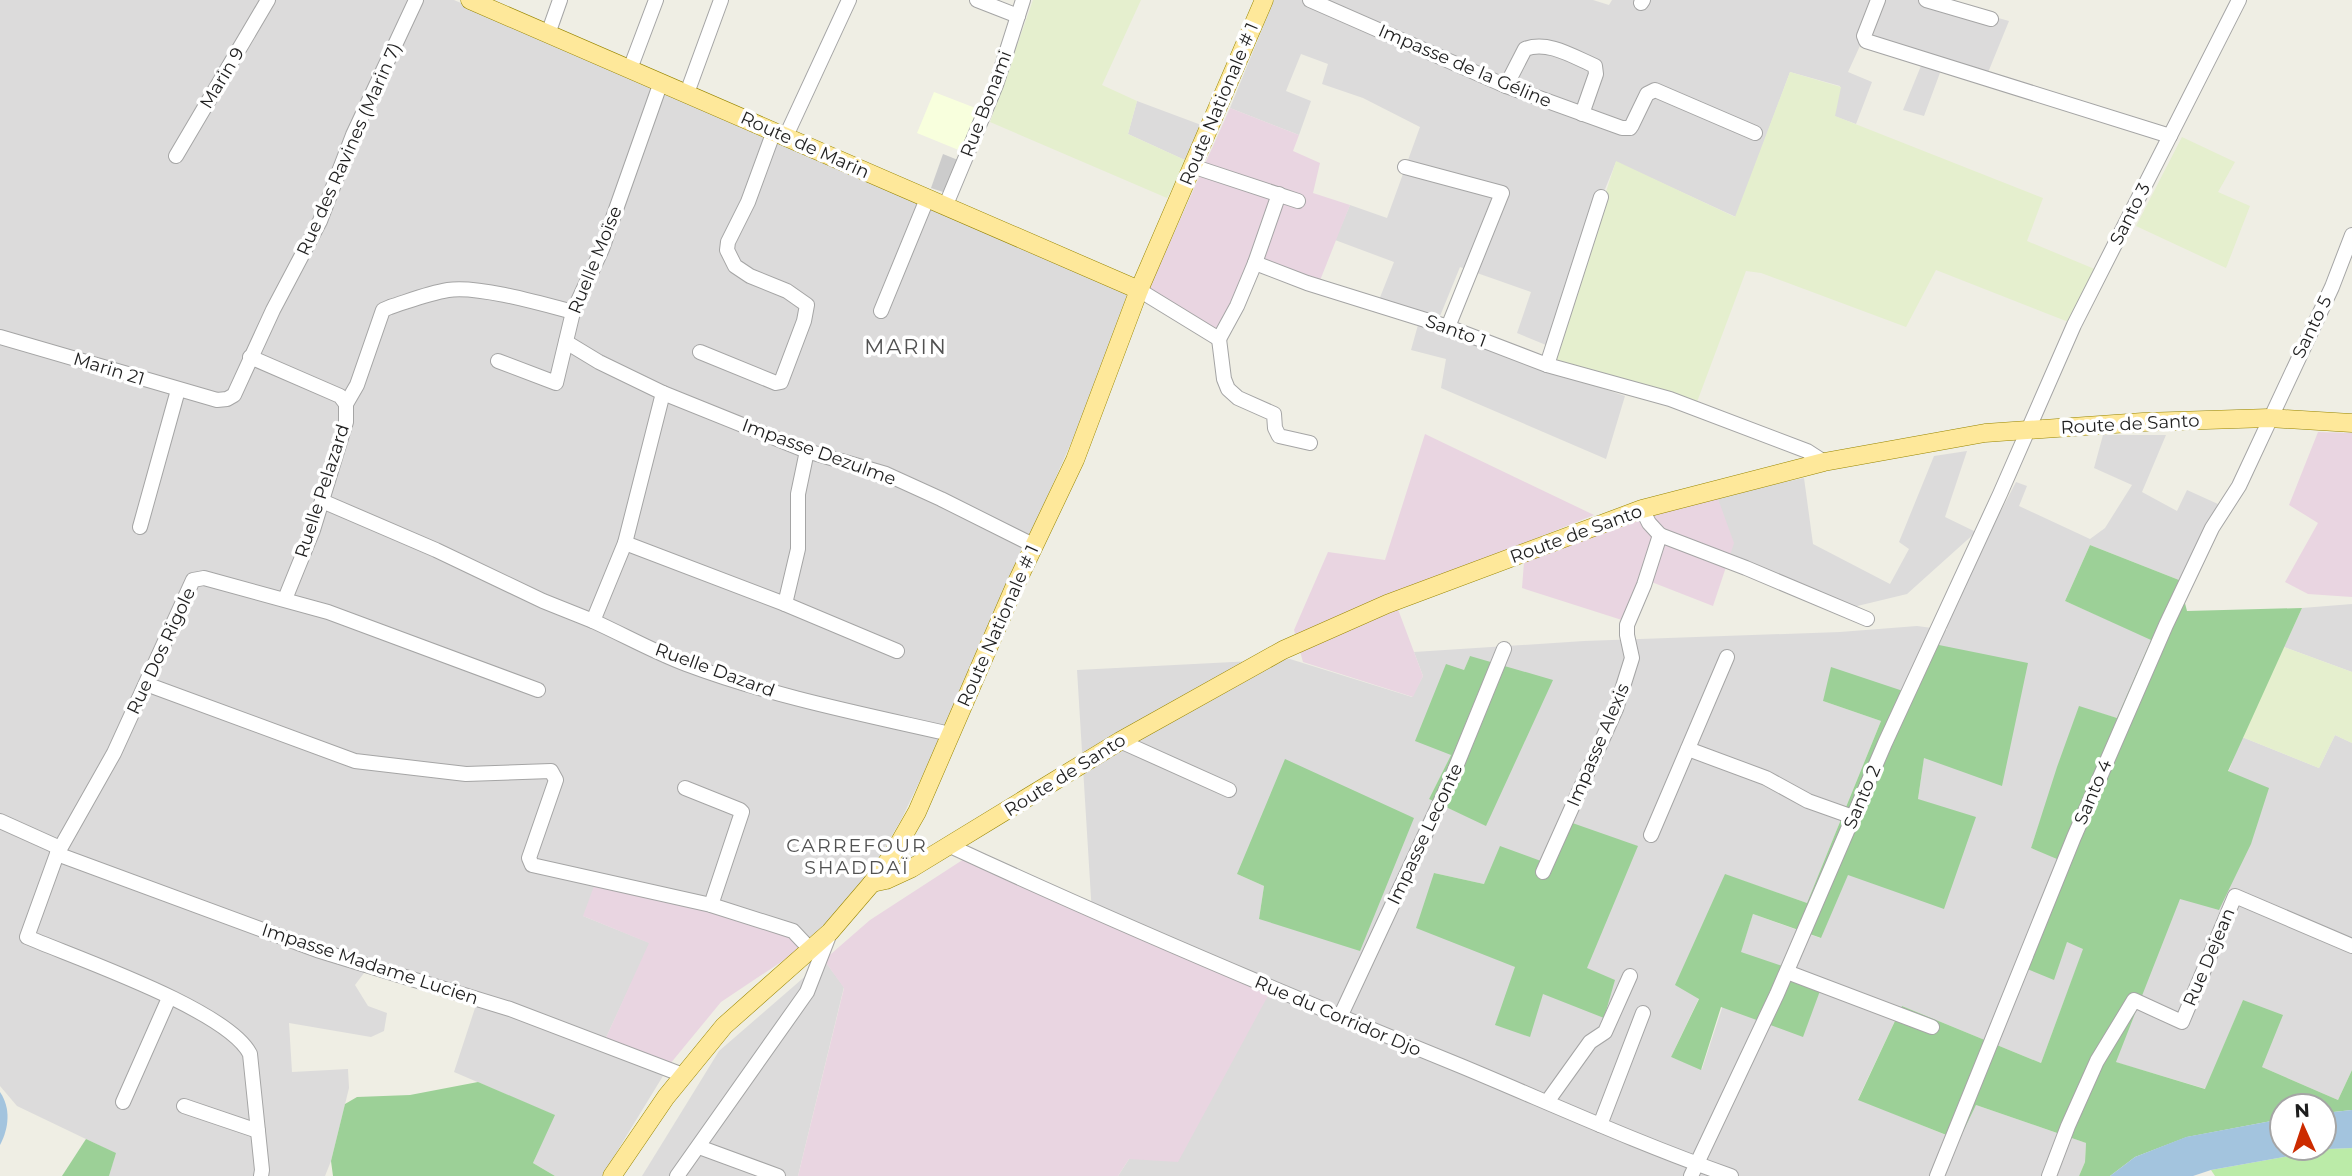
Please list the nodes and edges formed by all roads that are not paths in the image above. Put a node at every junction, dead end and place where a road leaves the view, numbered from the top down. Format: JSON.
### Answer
{"nodes":[{"id":1,"x":268,"y":0,"type":"edge"},
{"id":2,"x":415,"y":0,"type":"edge"},
{"id":3,"x":470,"y":0,"type":"edge"},
{"id":4,"x":560,"y":0,"type":"edge"},
{"id":5,"x":656,"y":0,"type":"edge"},
{"id":6,"x":720,"y":0,"type":"edge"},
{"id":7,"x":849,"y":0,"type":"edge"},
{"id":8,"x":977,"y":0,"type":"edge"},
{"id":9,"x":1023,"y":0,"type":"edge"},
{"id":10,"x":1264,"y":0,"type":"edge"},
{"id":11,"x":1310,"y":0,"type":"edge"},
{"id":12,"x":1878,"y":0,"type":"edge"},
{"id":13,"x":1926,"y":0,"type":"edge"},
{"id":14,"x":2239,"y":0,"type":"edge"},
{"id":15,"x":1018,"y":16,"type":"junction"},
{"id":16,"x":1991,"y":19,"type":"dead end"},
{"id":17,"x":548,"y":34,"type":"junction"},
{"id":18,"x":630,"y":69,"type":"junction"},
{"id":19,"x":660,"y":82,"type":"junction"},
{"id":20,"x":1506,"y":86,"type":"junction"},
{"id":21,"x":687,"y":93,"type":"junction"},
{"id":22,"x":1582,"y":114,"type":"junction"},
{"id":23,"x":1755,"y":132,"type":"dead end"},
{"id":24,"x":780,"y":133,"type":"junction"},
{"id":25,"x":2171,"y":136,"type":"junction"},
{"id":26,"x":176,"y":156,"type":"dead end"},
{"id":27,"x":1192,"y":166,"type":"junction"},
{"id":28,"x":1405,"y":167,"type":"dead end"},
{"id":29,"x":1279,"y":194,"type":"junction"},
{"id":30,"x":1601,"y":197,"type":"dead end"},
{"id":31,"x":927,"y":199,"type":"junction"},
{"id":32,"x":1298,"y":201,"type":"dead end"},
{"id":33,"x":945,"y":207,"type":"junction"},
{"id":34,"x":2352,"y":235,"type":"edge"},
{"id":35,"x":1255,"y":263,"type":"junction"},
{"id":36,"x":1139,"y":289,"type":"junction"},
{"id":37,"x":881,"y":311,"type":"dead end"},
{"id":38,"x":573,"y":312,"type":"junction"},
{"id":39,"x":1448,"y":327,"type":"junction"},
{"id":40,"x":0,"y":337,"type":"edge"},
{"id":41,"x":1219,"y":339,"type":"junction"},
{"id":42,"x":566,"y":342,"type":"junction"},
{"id":43,"x":700,"y":352,"type":"dead end"},
{"id":44,"x":250,"y":357,"type":"junction"},
{"id":45,"x":498,"y":361,"type":"dead end"},
{"id":46,"x":1546,"y":365,"type":"junction"},
{"id":47,"x":178,"y":390,"type":"junction"},
{"id":48,"x":663,"y":393,"type":"junction"},
{"id":49,"x":217,"y":400,"type":"joint"},
{"id":50,"x":346,"y":404,"type":"junction"},
{"id":51,"x":2269,"y":418,"type":"junction"},
{"id":52,"x":2352,"y":424,"type":"edge"},
{"id":53,"x":2026,"y":431,"type":"junction"},
{"id":54,"x":1310,"y":443,"type":"dead end"},
{"id":55,"x":807,"y":451,"type":"junction"},
{"id":56,"x":1824,"y":462,"type":"junction"},
{"id":57,"x":322,"y":501,"type":"junction"},
{"id":58,"x":1642,"y":509,"type":"junction"},
{"id":59,"x":140,"y":527,"type":"dead end"},
{"id":60,"x":1660,"y":535,"type":"junction"},
{"id":61,"x":625,"y":543,"type":"junction"},
{"id":62,"x":1033,"y":545,"type":"junction"},
{"id":63,"x":285,"y":599,"type":"junction"},
{"id":64,"x":785,"y":604,"type":"junction"},
{"id":65,"x":1867,"y":619,"type":"dead end"},
{"id":66,"x":593,"y":621,"type":"junction"},
{"id":67,"x":1504,"y":649,"type":"dead end"},
{"id":68,"x":897,"y":651,"type":"dead end"},
{"id":69,"x":1727,"y":657,"type":"dead end"},
{"id":70,"x":146,"y":684,"type":"junction"},
{"id":71,"x":538,"y":690,"type":"dead end"},
{"id":72,"x":950,"y":734,"type":"junction"},
{"id":73,"x":1119,"y":741,"type":"junction"},
{"id":74,"x":1688,"y":749,"type":"junction"},
{"id":75,"x":685,"y":788,"type":"dead end"},
{"id":76,"x":1229,"y":790,"type":"dead end"},
{"id":77,"x":1853,"y":817,"type":"junction"},
{"id":78,"x":0,"y":821,"type":"edge"},
{"id":79,"x":1651,"y":835,"type":"dead end"},
{"id":80,"x":950,"y":846,"type":"junction"},
{"id":81,"x":58,"y":851,"type":"junction"},
{"id":82,"x":1542,"y":872,"type":"dead end"},
{"id":83,"x":872,"y":883,"type":"junction"},
{"id":84,"x":711,"y":905,"type":"junction"},
{"id":85,"x":830,"y":932,"type":"junction"},
{"id":86,"x":2352,"y":946,"type":"edge"},
{"id":87,"x":810,"y":949,"type":"junction"},
{"id":88,"x":1787,"y":972,"type":"junction"},
{"id":89,"x":1630,"y":976,"type":"dead end"},
{"id":90,"x":169,"y":998,"type":"junction"},
{"id":91,"x":1643,"y":1013,"type":"dead end"},
{"id":92,"x":1340,"y":1017,"type":"junction"},
{"id":93,"x":1932,"y":1027,"type":"dead end"},
{"id":94,"x":683,"y":1075,"type":"junction"},
{"id":95,"x":123,"y":1102,"type":"dead end"},
{"id":96,"x":1547,"y":1102,"type":"junction"},
{"id":97,"x":184,"y":1107,"type":"dead end"},
{"id":98,"x":1600,"y":1125,"type":"junction"},
{"id":99,"x":258,"y":1131,"type":"junction"},
{"id":100,"x":699,"y":1147,"type":"junction"},
{"id":101,"x":1694,"y":1170,"type":"edge"},
{"id":102,"x":261,"y":1176,"type":"edge"},
{"id":103,"x":612,"y":1176,"type":"edge"},
{"id":104,"x":677,"y":1176,"type":"edge"},
{"id":105,"x":778,"y":1176,"type":"edge"},
{"id":106,"x":1731,"y":1176,"type":"edge"},
{"id":107,"x":1937,"y":1176,"type":"edge"},
{"id":108,"x":2049,"y":1176,"type":"edge"}],
"edges":[{"from":1,"to":26,"type":"street","name":"Marin 9"},
{"from":2,"to":44,"type":"street","name":"Rue des Ravines (Marin 7)"},
{"from":3,"to":17,"type":"main road","name":"Route de Marin"},
{"from":4,"to":17,"type":"street"},
{"from":5,"to":18,"type":"street"},
{"from":6,"to":21,"type":"street"},
{"from":7,"to":24,"type":"street"},
{"from":8,"to":15,"type":"street"},
{"from":9,"to":15,"type":"street","name":"Rue Bonami"},
{"from":10,"to":27,"type":"main road","name":"Route Nationale # 1"},
{"from":11,"to":20,"type":"street","name":"Impasse de la Géline"},
{"from":12,"to":25,"type":"street"},
{"from":13,"to":16,"type":"street"},
{"from":14,"to":25,"type":"street","name":"Santo 3"},
{"from":15,"to":33,"type":"street","name":"Rue Bonami"},
{"from":17,"to":18,"type":"main road","name":"Route de Marin"},
{"from":18,"to":19,"type":"main road","name":"Route de Marin"},
{"from":19,"to":21,"type":"main road","name":"Route de Marin"},
{"from":19,"to":38,"type":"street","name":"Ruelle Moïse"},
{"from":20,"to":22,"type":"street","name":"Impasse de la Géline"},
{"from":20,"to":22,"type":"street"},
{"from":21,"to":24,"type":"main road","name":"Route de Marin"},
{"from":22,"to":23,"type":"street","name":"Impasse de la Géline"},
{"from":24,"to":31,"type":"main road","name":"Route de Marin"},
{"from":24,"to":43,"type":"street"},
{"from":25,"to":53,"type":"street","name":"Santo 3"},
{"from":27,"to":29,"type":"street"},
{"from":27,"to":36,"type":"main road","name":"Route Nationale # 1"},
{"from":28,"to":39,"type":"street"},
{"from":29,"to":32,"type":"street"},
{"from":29,"to":35,"type":"street"},
{"from":30,"to":46,"type":"street"},
{"from":31,"to":33,"type":"main road","name":"Route de Marin"},
{"from":31,"to":37,"type":"street"},
{"from":33,"to":36,"type":"main road","name":"Route de Marin"},
{"from":34,"to":51,"type":"street","name":"Santo 5"},
{"from":35,"to":39,"type":"street","name":"Santo 1"},
{"from":35,"to":41,"type":"street"},
{"from":36,"to":41,"type":"street"},
{"from":36,"to":62,"type":"main road","name":"Route Nationale # 1"},
{"from":38,"to":42,"type":"street","name":"Ruelle Moïse"},
{"from":38,"to":50,"type":"street"},
{"from":39,"to":46,"type":"street","name":"Santo 1"},
{"from":40,"to":47,"type":"street","name":"Marin 21"},
{"from":41,"to":54,"type":"street"},
{"from":42,"to":45,"type":"street","name":"Ruelle Moïse"},
{"from":42,"to":48,"type":"street","name":"Impasse Dezulme"},
{"from":44,"to":49,"type":"street","name":"Rue des Ravines (Marin 7)"},
{"from":44,"to":50,"type":"street","name":"Ruelle Pelazard"},
{"from":46,"to":56,"type":"street","name":"Santo 1"},
{"from":47,"to":49,"type":"street","name":"Marin 21"},
{"from":47,"to":59,"type":"street"},
{"from":48,"to":55,"type":"street","name":"Impasse Dezulme"},
{"from":48,"to":61,"type":"street"},
{"from":50,"to":57,"type":"street","name":"Ruelle Pelazard"},
{"from":51,"to":52,"type":"main road","name":"Route de Santo"},
{"from":51,"to":53,"type":"main road","name":"Route de Santo"},
{"from":51,"to":107,"type":"street","name":"Santo 4"},
{"from":53,"to":56,"type":"main road","name":"Route de Santo"},
{"from":53,"to":77,"type":"street","name":"Santo 2"},
{"from":55,"to":62,"type":"street","name":"Impasse Dezulme"},
{"from":55,"to":64,"type":"street"},
{"from":56,"to":58,"type":"main road","name":"Route de Santo"},
{"from":57,"to":63,"type":"street","name":"Ruelle Pelazard"},
{"from":57,"to":66,"type":"street","name":"Ruelle Dazard"},
{"from":58,"to":60,"type":"street"},
{"from":58,"to":73,"type":"main road","name":"Route de Santo"},
{"from":60,"to":65,"type":"street"},
{"from":60,"to":82,"type":"street","name":"Impasse Alexis"},
{"from":61,"to":64,"type":"street"},
{"from":61,"to":66,"type":"street"},
{"from":62,"to":72,"type":"main road","name":"Route Nationale # 1"},
{"from":63,"to":70,"type":"street","name":"Rue Dos Rigole"},
{"from":63,"to":71,"type":"street","name":"Rue Dos Rigole"},
{"from":64,"to":68,"type":"street"},
{"from":66,"to":72,"type":"street","name":"Ruelle Dazard"},
{"from":67,"to":92,"type":"street","name":"Impasse Leconte"},
{"from":69,"to":74,"type":"street"},
{"from":70,"to":81,"type":"street","name":"Rue Dos Rigole"},
{"from":70,"to":84,"type":"street"},
{"from":72,"to":83,"type":"main road","name":"Route Nationale # 1"},
{"from":73,"to":76,"type":"street"},
{"from":73,"to":80,"type":"main road","name":"Route de Santo"},
{"from":74,"to":77,"type":"street"},
{"from":74,"to":79,"type":"street"},
{"from":75,"to":84,"type":"street"},
{"from":77,"to":88,"type":"street","name":"Santo 2"},
{"from":78,"to":81,"type":"street","name":"Impasse Madame Lucien"},
{"from":80,"to":83,"type":"main road","name":"Route de Santo"},
{"from":80,"to":92,"type":"street","name":"Rue du Corridor Djo"},
{"from":81,"to":90,"type":"street","name":"Rue Dos Rigole"},
{"from":81,"to":94,"type":"street","name":"Impasse Madame Lucien"},
{"from":83,"to":85,"type":"main road","name":"Route Nationale # 1"},
{"from":84,"to":87,"type":"street"},
{"from":85,"to":87,"type":"main road","name":"Route Nationale # 1"},
{"from":85,"to":100,"type":"street"},
{"from":86,"to":108,"type":"street","name":"Rue Dejean"},
{"from":87,"to":94,"type":"main road","name":"Route Nationale # 1"},
{"from":88,"to":93,"type":"street"},
{"from":88,"to":101,"type":"street","name":"Santo 2"},
{"from":89,"to":96,"type":"street"},
{"from":90,"to":95,"type":"street"},
{"from":90,"to":99,"type":"street"},
{"from":91,"to":98,"type":"street"},
{"from":92,"to":96,"type":"street","name":"Rue du Corridor Djo"},
{"from":94,"to":103,"type":"main road","name":"Route Nationale # 1"},
{"from":96,"to":98,"type":"street","name":"Rue du Corridor Djo"},
{"from":97,"to":99,"type":"street"},
{"from":98,"to":101,"type":"street","name":"Rue du Corridor Djo"},
{"from":99,"to":102,"type":"street"},
{"from":100,"to":104,"type":"street"},
{"from":100,"to":105,"type":"street"},
{"from":101,"to":106,"type":"street","name":"Rue du Corridor Djo"}]}
